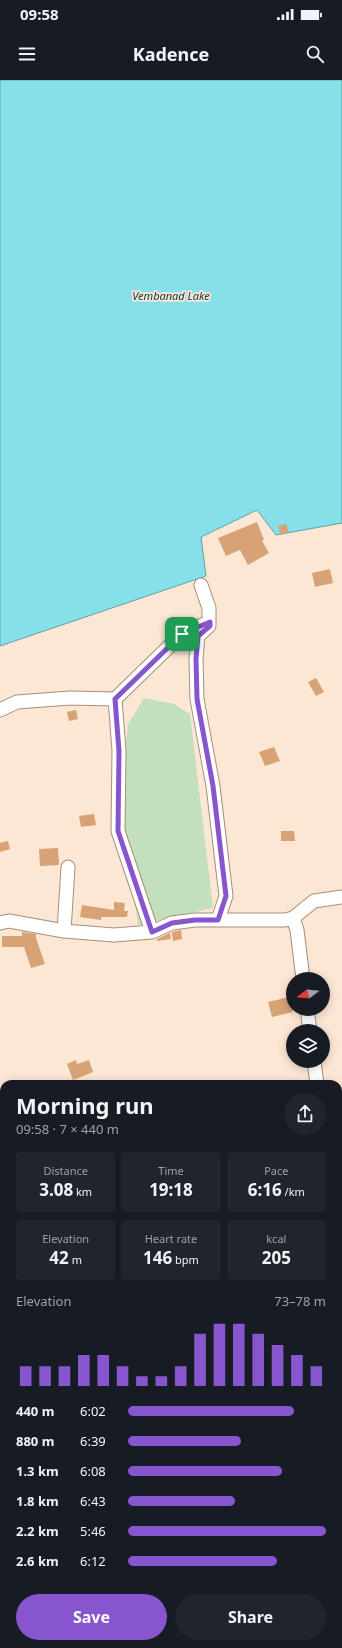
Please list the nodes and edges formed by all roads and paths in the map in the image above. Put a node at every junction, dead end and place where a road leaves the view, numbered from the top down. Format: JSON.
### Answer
{"nodes":[{"id":1,"x":201,"y":585,"type":"dead end"},
{"id":2,"x":210,"y":622,"type":"junction"},
{"id":3,"x":115,"y":699,"type":"junction"},
{"id":4,"x":0,"y":710,"type":"edge"},
{"id":5,"x":68,"y":868,"type":"dead end"},
{"id":6,"x":342,"y":897,"type":"edge"},
{"id":7,"x":293,"y":918,"type":"junction"},
{"id":8,"x":218,"y":920,"type":"junction"},
{"id":9,"x":0,"y":923,"type":"edge"},
{"id":10,"x":64,"y":931,"type":"junction"},
{"id":11,"x":152,"y":932,"type":"junction"},
{"id":12,"x":302,"y":972,"type":"edge"},
{"id":13,"x":315,"y":1068,"type":"edge"},
{"id":14,"x":316,"y":1080,"type":"edge"}],
"edges":[{"from":1,"to":2,"type":"street"},
{"from":2,"to":3,"type":"street"},
{"from":2,"to":8,"type":"street"},
{"from":3,"to":4,"type":"street"},
{"from":3,"to":11,"type":"street"},
{"from":5,"to":10,"type":"street"},
{"from":6,"to":7,"type":"street"},
{"from":7,"to":8,"type":"street"},
{"from":7,"to":12,"type":"street"},
{"from":8,"to":11,"type":"street"},
{"from":9,"to":10,"type":"street"},
{"from":10,"to":11,"type":"street"},
{"from":13,"to":14,"type":"street"}]}
